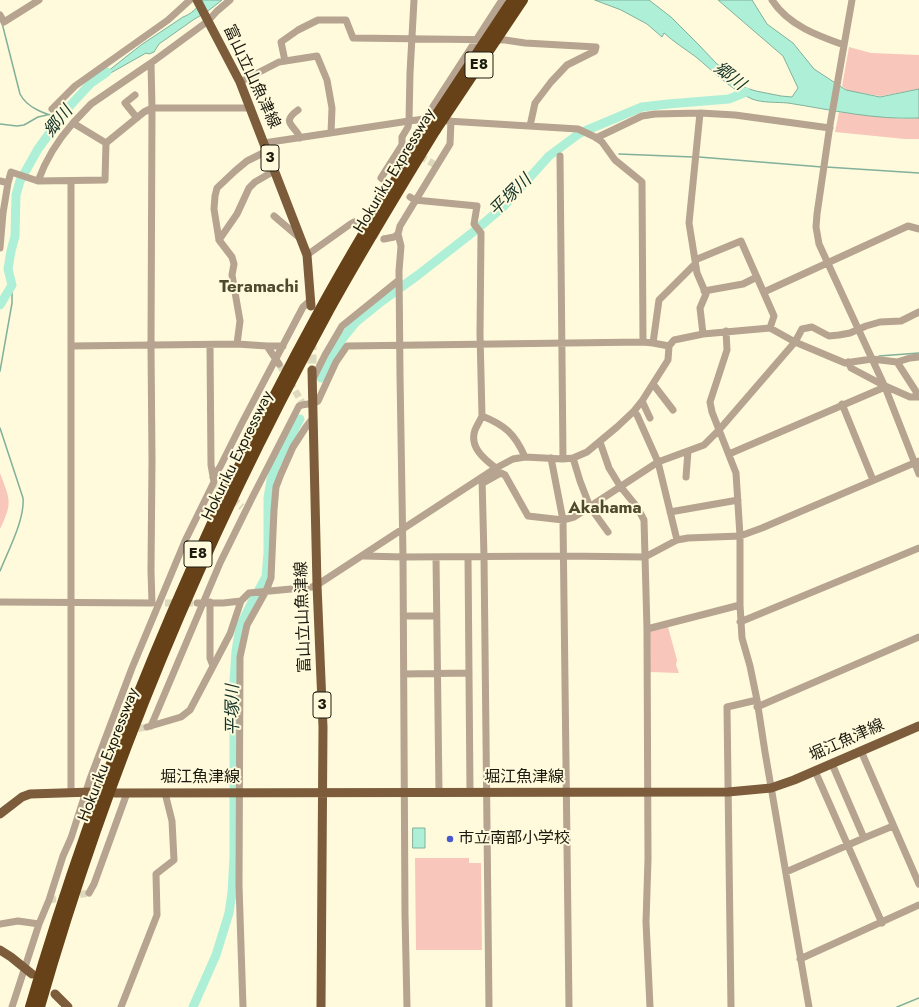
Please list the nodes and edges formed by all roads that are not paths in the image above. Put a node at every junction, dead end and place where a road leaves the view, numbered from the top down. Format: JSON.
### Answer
{"nodes":[{"id":1,"x":39,"y":0,"type":"edge"},
{"id":2,"x":190,"y":0,"type":"edge"},
{"id":3,"x":197,"y":0,"type":"edge"},
{"id":4,"x":230,"y":0,"type":"edge"},
{"id":5,"x":414,"y":0,"type":"edge"},
{"id":6,"x":502,"y":0,"type":"edge"},
{"id":7,"x":512,"y":0,"type":"edge"},
{"id":8,"x":523,"y":0,"type":"edge"},
{"id":9,"x":772,"y":0,"type":"edge"},
{"id":10,"x":852,"y":0,"type":"edge"},
{"id":11,"x":0,"y":15,"type":"edge"},
{"id":12,"x":207,"y":19,"type":"junction"},
{"id":13,"x":412,"y":38,"type":"junction"},
{"id":14,"x":476,"y":39,"type":"junction"},
{"id":15,"x":844,"y":46,"type":"junction"},
{"id":16,"x":285,"y":62,"type":"junction"},
{"id":17,"x":151,"y":63,"type":"junction"},
{"id":18,"x":240,"y":82,"type":"junction"},
{"id":19,"x":135,"y":95,"type":"dead end"},
{"id":20,"x":152,"y":108,"type":"junction"},
{"id":21,"x":251,"y":108,"type":"junction"},
{"id":22,"x":52,"y":109,"type":"dead end"},
{"id":23,"x":298,"y":110,"type":"dead end"},
{"id":24,"x":700,"y":113,"type":"junction"},
{"id":25,"x":137,"y":118,"type":"junction"},
{"id":26,"x":409,"y":121,"type":"junction"},
{"id":27,"x":451,"y":121,"type":"junction"},
{"id":28,"x":73,"y":122,"type":"junction"},
{"id":29,"x":429,"y":126,"type":"junction"},
{"id":30,"x":530,"y":126,"type":"junction"},
{"id":31,"x":830,"y":126,"type":"junction"},
{"id":32,"x":331,"y":133,"type":"junction"},
{"id":33,"x":594,"y":137,"type":"junction"},
{"id":34,"x":300,"y":138,"type":"junction"},
{"id":35,"x":106,"y":143,"type":"junction"},
{"id":36,"x":266,"y":147,"type":"junction"},
{"id":37,"x":560,"y":156,"type":"dead end"},
{"id":38,"x":274,"y":171,"type":"junction"},
{"id":39,"x":38,"y":181,"type":"junction"},
{"id":40,"x":71,"y":181,"type":"junction"},
{"id":41,"x":385,"y":181,"type":"dead end"},
{"id":42,"x":0,"y":182,"type":"edge"},
{"id":43,"x":8,"y":183,"type":"junction"},
{"id":44,"x":413,"y":199,"type":"junction"},
{"id":45,"x":274,"y":216,"type":"dead end"},
{"id":46,"x":354,"y":222,"type":"dead end"},
{"id":47,"x":919,"y":229,"type":"edge"},
{"id":48,"x":398,"y":234,"type":"junction"},
{"id":49,"x":384,"y":239,"type":"dead end"},
{"id":50,"x":219,"y":240,"type":"junction"},
{"id":51,"x":301,"y":240,"type":"junction"},
{"id":52,"x":0,"y":248,"type":"edge"},
{"id":53,"x":307,"y":255,"type":"junction"},
{"id":54,"x":695,"y":262,"type":"junction"},
{"id":55,"x":828,"y":263,"type":"junction"},
{"id":56,"x":757,"y":277,"type":"junction"},
{"id":57,"x":399,"y":280,"type":"junction"},
{"id":58,"x":704,"y":291,"type":"junction"},
{"id":59,"x":764,"y":292,"type":"junction"},
{"id":60,"x":311,"y":303,"type":"joint"},
{"id":61,"x":919,"y":312,"type":"edge"},
{"id":62,"x":770,"y":328,"type":"junction"},
{"id":63,"x":858,"y":329,"type":"junction"},
{"id":64,"x":726,"y":331,"type":"junction"},
{"id":65,"x":703,"y":334,"type":"junction"},
{"id":66,"x":643,"y":342,"type":"junction"},
{"id":67,"x":653,"y":342,"type":"junction"},
{"id":68,"x":795,"y":342,"type":"junction"},
{"id":69,"x":237,"y":344,"type":"junction"},
{"id":70,"x":561,"y":344,"type":"junction"},
{"id":71,"x":480,"y":345,"type":"junction"},
{"id":72,"x":71,"y":346,"type":"junction"},
{"id":73,"x":151,"y":346,"type":"junction"},
{"id":74,"x":210,"y":346,"type":"junction"},
{"id":75,"x":267,"y":346,"type":"junction"},
{"id":76,"x":283,"y":346,"type":"junction"},
{"id":77,"x":400,"y":346,"type":"junction"},
{"id":78,"x":669,"y":346,"type":"junction"},
{"id":79,"x":919,"y":357,"type":"edge"},
{"id":80,"x":872,"y":359,"type":"junction"},
{"id":81,"x":277,"y":362,"type":"junction"},
{"id":82,"x":848,"y":362,"type":"junction"},
{"id":83,"x":897,"y":362,"type":"junction"},
{"id":84,"x":312,"y":370,"type":"tunnel mouth"},
{"id":85,"x":312,"y":381,"type":"junction"},
{"id":86,"x":653,"y":384,"type":"junction"},
{"id":87,"x":884,"y":386,"type":"junction"},
{"id":88,"x":919,"y":397,"type":"edge"},
{"id":89,"x":642,"y":401,"type":"junction"},
{"id":90,"x":313,"y":404,"type":"junction"},
{"id":91,"x":842,"y":404,"type":"junction"},
{"id":92,"x":673,"y":410,"type":"dead end"},
{"id":93,"x":634,"y":411,"type":"junction"},
{"id":94,"x":482,"y":416,"type":"junction"},
{"id":95,"x":313,"y":418,"type":"junction"},
{"id":96,"x":650,"y":418,"type":"dead end"},
{"id":97,"x":719,"y":430,"type":"junction"},
{"id":98,"x":600,"y":442,"type":"junction"},
{"id":99,"x":688,"y":451,"type":"junction"},
{"id":100,"x":729,"y":454,"type":"junction"},
{"id":101,"x":525,"y":457,"type":"junction"},
{"id":102,"x":551,"y":458,"type":"junction"},
{"id":103,"x":573,"y":458,"type":"junction"},
{"id":104,"x":563,"y":459,"type":"junction"},
{"id":105,"x":658,"y":462,"type":"junction"},
{"id":106,"x":917,"y":462,"type":"edge"},
{"id":107,"x":496,"y":468,"type":"junction"},
{"id":108,"x":919,"y":474,"type":"edge"},
{"id":109,"x":686,"y":477,"type":"dead end"},
{"id":110,"x":873,"y":480,"type":"junction"},
{"id":111,"x":215,"y":481,"type":"junction"},
{"id":112,"x":483,"y":481,"type":"junction"},
{"id":113,"x":620,"y":486,"type":"junction"},
{"id":114,"x":738,"y":500,"type":"junction"},
{"id":115,"x":590,"y":507,"type":"junction"},
{"id":116,"x":670,"y":512,"type":"junction"},
{"id":117,"x":563,"y":520,"type":"junction"},
{"id":118,"x":402,"y":530,"type":"junction"},
{"id":119,"x":608,"y":532,"type":"dead end"},
{"id":120,"x":740,"y":536,"type":"junction"},
{"id":121,"x":677,"y":540,"type":"junction"},
{"id":122,"x":919,"y":548,"type":"edge"},
{"id":123,"x":364,"y":556,"type":"junction"},
{"id":124,"x":564,"y":556,"type":"junction"},
{"id":125,"x":403,"y":557,"type":"junction"},
{"id":126,"x":436,"y":557,"type":"junction"},
{"id":127,"x":468,"y":557,"type":"junction"},
{"id":128,"x":484,"y":557,"type":"junction"},
{"id":129,"x":645,"y":557,"type":"junction"},
{"id":130,"x":317,"y":585,"type":"junction"},
{"id":131,"x":266,"y":590,"type":"junction"},
{"id":132,"x":241,"y":601,"type":"junction"},
{"id":133,"x":0,"y":602,"type":"edge"},
{"id":134,"x":204,"y":602,"type":"junction"},
{"id":135,"x":71,"y":603,"type":"junction"},
{"id":136,"x":158,"y":603,"type":"junction"},
{"id":137,"x":740,"y":605,"type":"junction"},
{"id":138,"x":404,"y":616,"type":"junction"},
{"id":139,"x":436,"y":616,"type":"junction"},
{"id":140,"x":740,"y":622,"type":"junction"},
{"id":141,"x":647,"y":629,"type":"junction"},
{"id":142,"x":919,"y":637,"type":"edge"},
{"id":143,"x":213,"y":666,"type":"junction"},
{"id":144,"x":469,"y":673,"type":"junction"},
{"id":145,"x":404,"y":674,"type":"junction"},
{"id":146,"x":437,"y":674,"type":"junction"},
{"id":147,"x":757,"y":700,"type":"junction"},
{"id":148,"x":758,"y":707,"type":"junction"},
{"id":149,"x":919,"y":726,"type":"edge"},
{"id":150,"x":861,"y":751,"type":"junction"},
{"id":151,"x":832,"y":764,"type":"junction"},
{"id":152,"x":815,"y":771,"type":"junction"},
{"id":153,"x":771,"y":788,"type":"junction"},
{"id":154,"x":71,"y":792,"type":"junction"},
{"id":155,"x":89,"y":792,"type":"junction"},
{"id":156,"x":323,"y":792,"type":"junction"},
{"id":157,"x":406,"y":792,"type":"junction"},
{"id":158,"x":439,"y":792,"type":"junction"},
{"id":159,"x":470,"y":792,"type":"junction"},
{"id":160,"x":647,"y":792,"type":"junction"},
{"id":161,"x":728,"y":792,"type":"junction"},
{"id":162,"x":127,"y":793,"type":"junction"},
{"id":163,"x":165,"y":793,"type":"junction"},
{"id":164,"x":240,"y":793,"type":"junction"},
{"id":165,"x":487,"y":793,"type":"junction"},
{"id":166,"x":567,"y":793,"type":"junction"},
{"id":167,"x":115,"y":794,"type":"dead end"},
{"id":168,"x":0,"y":814,"type":"edge"},
{"id":169,"x":893,"y":826,"type":"junction"},
{"id":170,"x":864,"y":838,"type":"junction"},
{"id":171,"x":848,"y":846,"type":"junction"},
{"id":172,"x":786,"y":872,"type":"junction"},
{"id":173,"x":919,"y":884,"type":"edge"},
{"id":174,"x":89,"y":893,"type":"dead end"},
{"id":175,"x":919,"y":905,"type":"edge"},
{"id":176,"x":882,"y":923,"type":"junction"},
{"id":177,"x":0,"y":924,"type":"edge"},
{"id":178,"x":39,"y":924,"type":"junction"},
{"id":179,"x":0,"y":950,"type":"edge"},
{"id":180,"x":800,"y":959,"type":"junction"},
{"id":181,"x":29,"y":972,"type":"junction"},
{"id":182,"x":55,"y":994,"type":"dead end"},
{"id":183,"x":12,"y":1007,"type":"edge"},
{"id":184,"x":30,"y":1007,"type":"edge"},
{"id":185,"x":40,"y":1007,"type":"edge"},
{"id":186,"x":68,"y":1007,"type":"edge"},
{"id":187,"x":121,"y":1007,"type":"edge"},
{"id":188,"x":243,"y":1007,"type":"edge"},
{"id":189,"x":321,"y":1007,"type":"edge"},
{"id":190,"x":407,"y":1007,"type":"edge"},
{"id":191,"x":489,"y":1007,"type":"edge"},
{"id":192,"x":569,"y":1007,"type":"edge"},
{"id":193,"x":650,"y":1007,"type":"edge"},
{"id":194,"x":731,"y":1007,"type":"edge"},
{"id":195,"x":809,"y":1007,"type":"edge"}],
"edges":[{"from":1,"to":11,"type":"street"},
{"from":2,"to":22,"type":"street"},
{"from":3,"to":12,"type":"main road","name":"富山立山魚津線","number":"3"},
{"from":4,"to":12,"type":"street"},
{"from":5,"to":13,"type":"street"},
{"from":6,"to":14,"type":"street"},
{"from":7,"to":29,"type":"highway","name":"Hokuriku Expressway","number":"E8","bridge":true},
{"from":8,"to":29,"type":"highway","name":"Hokuriku Expressway","number":"E8","bridge":true},
{"from":9,"to":15,"type":"street"},
{"from":10,"to":15,"type":"street"},
{"from":12,"to":17,"type":"street"},
{"from":12,"to":18,"type":"main road","name":"富山立山魚津線","number":"3"},
{"from":13,"to":14,"type":"street"},
{"from":13,"to":16,"type":"street"},
{"from":13,"to":26,"type":"street"},
{"from":14,"to":29,"type":"street"},
{"from":14,"to":30,"type":"street"},
{"from":15,"to":31,"type":"street"},
{"from":16,"to":18,"type":"street"},
{"from":16,"to":32,"type":"street"},
{"from":17,"to":20,"type":"street"},
{"from":17,"to":28,"type":"street"},
{"from":18,"to":21,"type":"main road","name":"富山立山魚津線","number":"3"},
{"from":19,"to":25,"type":"street"},
{"from":20,"to":21,"type":"street"},
{"from":20,"to":25,"type":"street"},
{"from":20,"to":73,"type":"street"},
{"from":21,"to":36,"type":"main road","name":"富山立山魚津線","number":"3"},
{"from":23,"to":34,"type":"street"},
{"from":24,"to":31,"type":"street"},
{"from":24,"to":33,"type":"street"},
{"from":24,"to":54,"type":"street"},
{"from":25,"to":35,"type":"street"},
{"from":26,"to":29,"type":"street"},
{"from":26,"to":32,"type":"street"},
{"from":26,"to":41,"type":"street"},
{"from":27,"to":29,"type":"street"},
{"from":27,"to":30,"type":"street"},
{"from":27,"to":44,"type":"street"},
{"from":28,"to":35,"type":"street"},
{"from":28,"to":39,"type":"street"},
{"from":29,"to":184,"type":"highway","name":"Hokuriku Expressway","number":"E8"},
{"from":29,"to":185,"type":"highway","name":"Hokuriku Expressway","number":"E8"},
{"from":30,"to":33,"type":"street"},
{"from":31,"to":55,"type":"street"},
{"from":32,"to":34,"type":"street"},
{"from":33,"to":66,"type":"street"},
{"from":34,"to":36,"type":"street"},
{"from":35,"to":40,"type":"street"},
{"from":36,"to":38,"type":"main road","name":"富山立山魚津線","number":"3"},
{"from":36,"to":50,"type":"street"},
{"from":37,"to":70,"type":"street"},
{"from":38,"to":50,"type":"street"},
{"from":38,"to":51,"type":"main road","name":"富山立山魚津線","number":"3"},
{"from":39,"to":40,"type":"street"},
{"from":39,"to":43,"type":"street"},
{"from":40,"to":72,"type":"street"},
{"from":42,"to":43,"type":"street"},
{"from":43,"to":52,"type":"street"},
{"from":44,"to":48,"type":"street"},
{"from":44,"to":71,"type":"street"},
{"from":45,"to":51,"type":"street"},
{"from":46,"to":53,"type":"street"},
{"from":47,"to":55,"type":"street"},
{"from":48,"to":49,"type":"street"},
{"from":48,"to":57,"type":"street"},
{"from":50,"to":69,"type":"street"},
{"from":51,"to":53,"type":"main road","name":"富山立山魚津線","number":"3"},
{"from":53,"to":60,"type":"main road","name":"富山立山魚津線","number":"3"},
{"from":54,"to":56,"type":"street"},
{"from":54,"to":58,"type":"street"},
{"from":54,"to":67,"type":"street"},
{"from":55,"to":59,"type":"street"},
{"from":55,"to":63,"type":"street"},
{"from":56,"to":58,"type":"street"},
{"from":56,"to":59,"type":"street"},
{"from":57,"to":77,"type":"street"},
{"from":57,"to":85,"type":"street"},
{"from":58,"to":65,"type":"street"},
{"from":59,"to":62,"type":"street"},
{"from":60,"to":76,"type":"street"},
{"from":61,"to":63,"type":"street"},
{"from":62,"to":64,"type":"street"},
{"from":62,"to":68,"type":"street"},
{"from":63,"to":68,"type":"street"},
{"from":63,"to":80,"type":"street"},
{"from":64,"to":65,"type":"street"},
{"from":64,"to":97,"type":"street"},
{"from":65,"to":78,"type":"street"},
{"from":66,"to":67,"type":"street"},
{"from":66,"to":70,"type":"street"},
{"from":67,"to":78,"type":"street"},
{"from":68,"to":82,"type":"street"},
{"from":68,"to":97,"type":"street"},
{"from":69,"to":74,"type":"street"},
{"from":69,"to":75,"type":"street"},
{"from":70,"to":71,"type":"street"},
{"from":70,"to":104,"type":"street"},
{"from":71,"to":77,"type":"street"},
{"from":71,"to":94,"type":"street"},
{"from":72,"to":73,"type":"street"},
{"from":72,"to":135,"type":"street"},
{"from":73,"to":74,"type":"street"},
{"from":73,"to":136,"type":"street"},
{"from":74,"to":111,"type":"street"},
{"from":75,"to":76,"type":"street"},
{"from":75,"to":81,"type":"street"},
{"from":76,"to":81,"type":"street"},
{"from":77,"to":90,"type":"street"},
{"from":77,"to":118,"type":"street"},
{"from":78,"to":86,"type":"street"},
{"from":79,"to":83,"type":"street"},
{"from":80,"to":82,"type":"street"},
{"from":80,"to":83,"type":"street"},
{"from":80,"to":87,"type":"street"},
{"from":81,"to":111,"type":"street"},
{"from":82,"to":87,"type":"street"},
{"from":83,"to":88,"type":"street"},
{"from":84,"to":85,"type":"main road","name":"富山立山魚津線","number":"3"},
{"from":85,"to":90,"type":"main road","name":"富山立山魚津線","number":"3"},
{"from":86,"to":89,"type":"street"},
{"from":86,"to":92,"type":"street"},
{"from":87,"to":88,"type":"street"},
{"from":87,"to":91,"type":"street"},
{"from":87,"to":106,"type":"street"},
{"from":89,"to":93,"type":"street"},
{"from":89,"to":96,"type":"street"},
{"from":90,"to":95,"type":"main road","name":"富山立山魚津線","number":"3"},
{"from":90,"to":134,"type":"street"},
{"from":91,"to":100,"type":"street"},
{"from":91,"to":110,"type":"street"},
{"from":93,"to":98,"type":"street"},
{"from":93,"to":105,"type":"street"},
{"from":94,"to":101,"type":"street"},
{"from":94,"to":107,"type":"street"},
{"from":95,"to":130,"type":"main road","name":"富山立山魚津線","number":"3"},
{"from":95,"to":131,"type":"street"},
{"from":97,"to":99,"type":"street"},
{"from":97,"to":100,"type":"street"},
{"from":98,"to":103,"type":"street"},
{"from":98,"to":113,"type":"street"},
{"from":99,"to":105,"type":"street"},
{"from":99,"to":109,"type":"street"},
{"from":100,"to":114,"type":"street"},
{"from":101,"to":102,"type":"street"},
{"from":101,"to":107,"type":"street"},
{"from":102,"to":104,"type":"street"},
{"from":102,"to":117,"type":"street"},
{"from":103,"to":104,"type":"street"},
{"from":103,"to":115,"type":"street"},
{"from":105,"to":113,"type":"street"},
{"from":105,"to":116,"type":"street"},
{"from":106,"to":108,"type":"street"},
{"from":106,"to":110,"type":"street"},
{"from":107,"to":112,"type":"street"},
{"from":110,"to":120,"type":"street"},
{"from":111,"to":136,"type":"street"},
{"from":112,"to":117,"type":"street"},
{"from":112,"to":118,"type":"street"},
{"from":112,"to":128,"type":"street"},
{"from":113,"to":115,"type":"street"},
{"from":113,"to":129,"type":"street"},
{"from":114,"to":116,"type":"street"},
{"from":114,"to":120,"type":"street"},
{"from":115,"to":117,"type":"street"},
{"from":115,"to":119,"type":"street"},
{"from":116,"to":121,"type":"street"},
{"from":117,"to":124,"type":"street"},
{"from":118,"to":123,"type":"street"},
{"from":118,"to":125,"type":"street"},
{"from":120,"to":121,"type":"street"},
{"from":120,"to":137,"type":"street"},
{"from":121,"to":129,"type":"street"},
{"from":122,"to":140,"type":"street"},
{"from":123,"to":125,"type":"street"},
{"from":123,"to":130,"type":"street"},
{"from":124,"to":128,"type":"street"},
{"from":124,"to":129,"type":"street"},
{"from":124,"to":166,"type":"street"},
{"from":125,"to":126,"type":"street"},
{"from":125,"to":138,"type":"street"},
{"from":126,"to":127,"type":"street"},
{"from":126,"to":139,"type":"street"},
{"from":127,"to":128,"type":"street"},
{"from":127,"to":144,"type":"street"},
{"from":128,"to":165,"type":"street"},
{"from":129,"to":141,"type":"street"},
{"from":130,"to":131,"type":"street"},
{"from":130,"to":156,"type":"main road","name":"富山立山魚津線","number":"3"},
{"from":131,"to":132,"type":"street"},
{"from":131,"to":164,"type":"street"},
{"from":132,"to":134,"type":"street"},
{"from":132,"to":143,"type":"street"},
{"from":133,"to":135,"type":"street"},
{"from":134,"to":143,"type":"street"},
{"from":134,"to":143,"type":"street"},
{"from":135,"to":136,"type":"street"},
{"from":135,"to":154,"type":"street"},
{"from":136,"to":155,"type":"street"},
{"from":137,"to":140,"type":"street"},
{"from":137,"to":141,"type":"street"},
{"from":138,"to":139,"type":"street"},
{"from":138,"to":145,"type":"street"},
{"from":139,"to":146,"type":"street"},
{"from":140,"to":147,"type":"street"},
{"from":141,"to":160,"type":"street"},
{"from":142,"to":148,"type":"street"},
{"from":144,"to":146,"type":"street"},
{"from":144,"to":159,"type":"street"},
{"from":145,"to":146,"type":"street"},
{"from":145,"to":157,"type":"street"},
{"from":146,"to":158,"type":"street"},
{"from":147,"to":148,"type":"street"},
{"from":147,"to":161,"type":"street"},
{"from":148,"to":153,"type":"street"},
{"from":149,"to":150,"type":"main road","name":"堀江魚津線"},
{"from":150,"to":151,"type":"main road","name":"堀江魚津線"},
{"from":150,"to":169,"type":"street"},
{"from":151,"to":152,"type":"main road","name":"堀江魚津線"},
{"from":151,"to":170,"type":"street"},
{"from":152,"to":153,"type":"main road","name":"堀江魚津線"},
{"from":152,"to":171,"type":"street"},
{"from":153,"to":161,"type":"main road","name":"堀江魚津線"},
{"from":153,"to":172,"type":"street"},
{"from":154,"to":155,"type":"main road"},
{"from":154,"to":168,"type":"main road"},
{"from":155,"to":178,"type":"street"},
{"from":156,"to":157,"type":"main road","name":"堀江魚津線"},
{"from":156,"to":164,"type":"main road","name":"堀江魚津線"},
{"from":156,"to":189,"type":"main road","name":"富山立山魚津線","number":"3"},
{"from":157,"to":158,"type":"main road","name":"堀江魚津線"},
{"from":157,"to":190,"type":"street"},
{"from":158,"to":159,"type":"main road","name":"堀江魚津線"},
{"from":159,"to":165,"type":"main road","name":"堀江魚津線"},
{"from":160,"to":161,"type":"main road","name":"堀江魚津線"},
{"from":160,"to":166,"type":"main road","name":"堀江魚津線"},
{"from":160,"to":193,"type":"street"},
{"from":161,"to":194,"type":"street"},
{"from":162,"to":163,"type":"main road","name":"堀江魚津線"},
{"from":162,"to":167,"type":"main road","name":"堀江魚津線"},
{"from":162,"to":174,"type":"street"},
{"from":163,"to":164,"type":"main road","name":"堀江魚津線"},
{"from":163,"to":187,"type":"street"},
{"from":164,"to":188,"type":"street"},
{"from":165,"to":166,"type":"main road","name":"堀江魚津線"},
{"from":165,"to":191,"type":"street"},
{"from":166,"to":192,"type":"street"},
{"from":169,"to":170,"type":"street"},
{"from":169,"to":173,"type":"street"},
{"from":170,"to":171,"type":"street"},
{"from":171,"to":172,"type":"street"},
{"from":171,"to":176,"type":"street"},
{"from":172,"to":180,"type":"street"},
{"from":175,"to":176,"type":"street"},
{"from":176,"to":180,"type":"street"},
{"from":177,"to":178,"type":"street"},
{"from":178,"to":181,"type":"street"},
{"from":179,"to":181,"type":"main road"},
{"from":180,"to":195,"type":"street"},
{"from":181,"to":183,"type":"street"},
{"from":182,"to":186,"type":"main road"}]}
